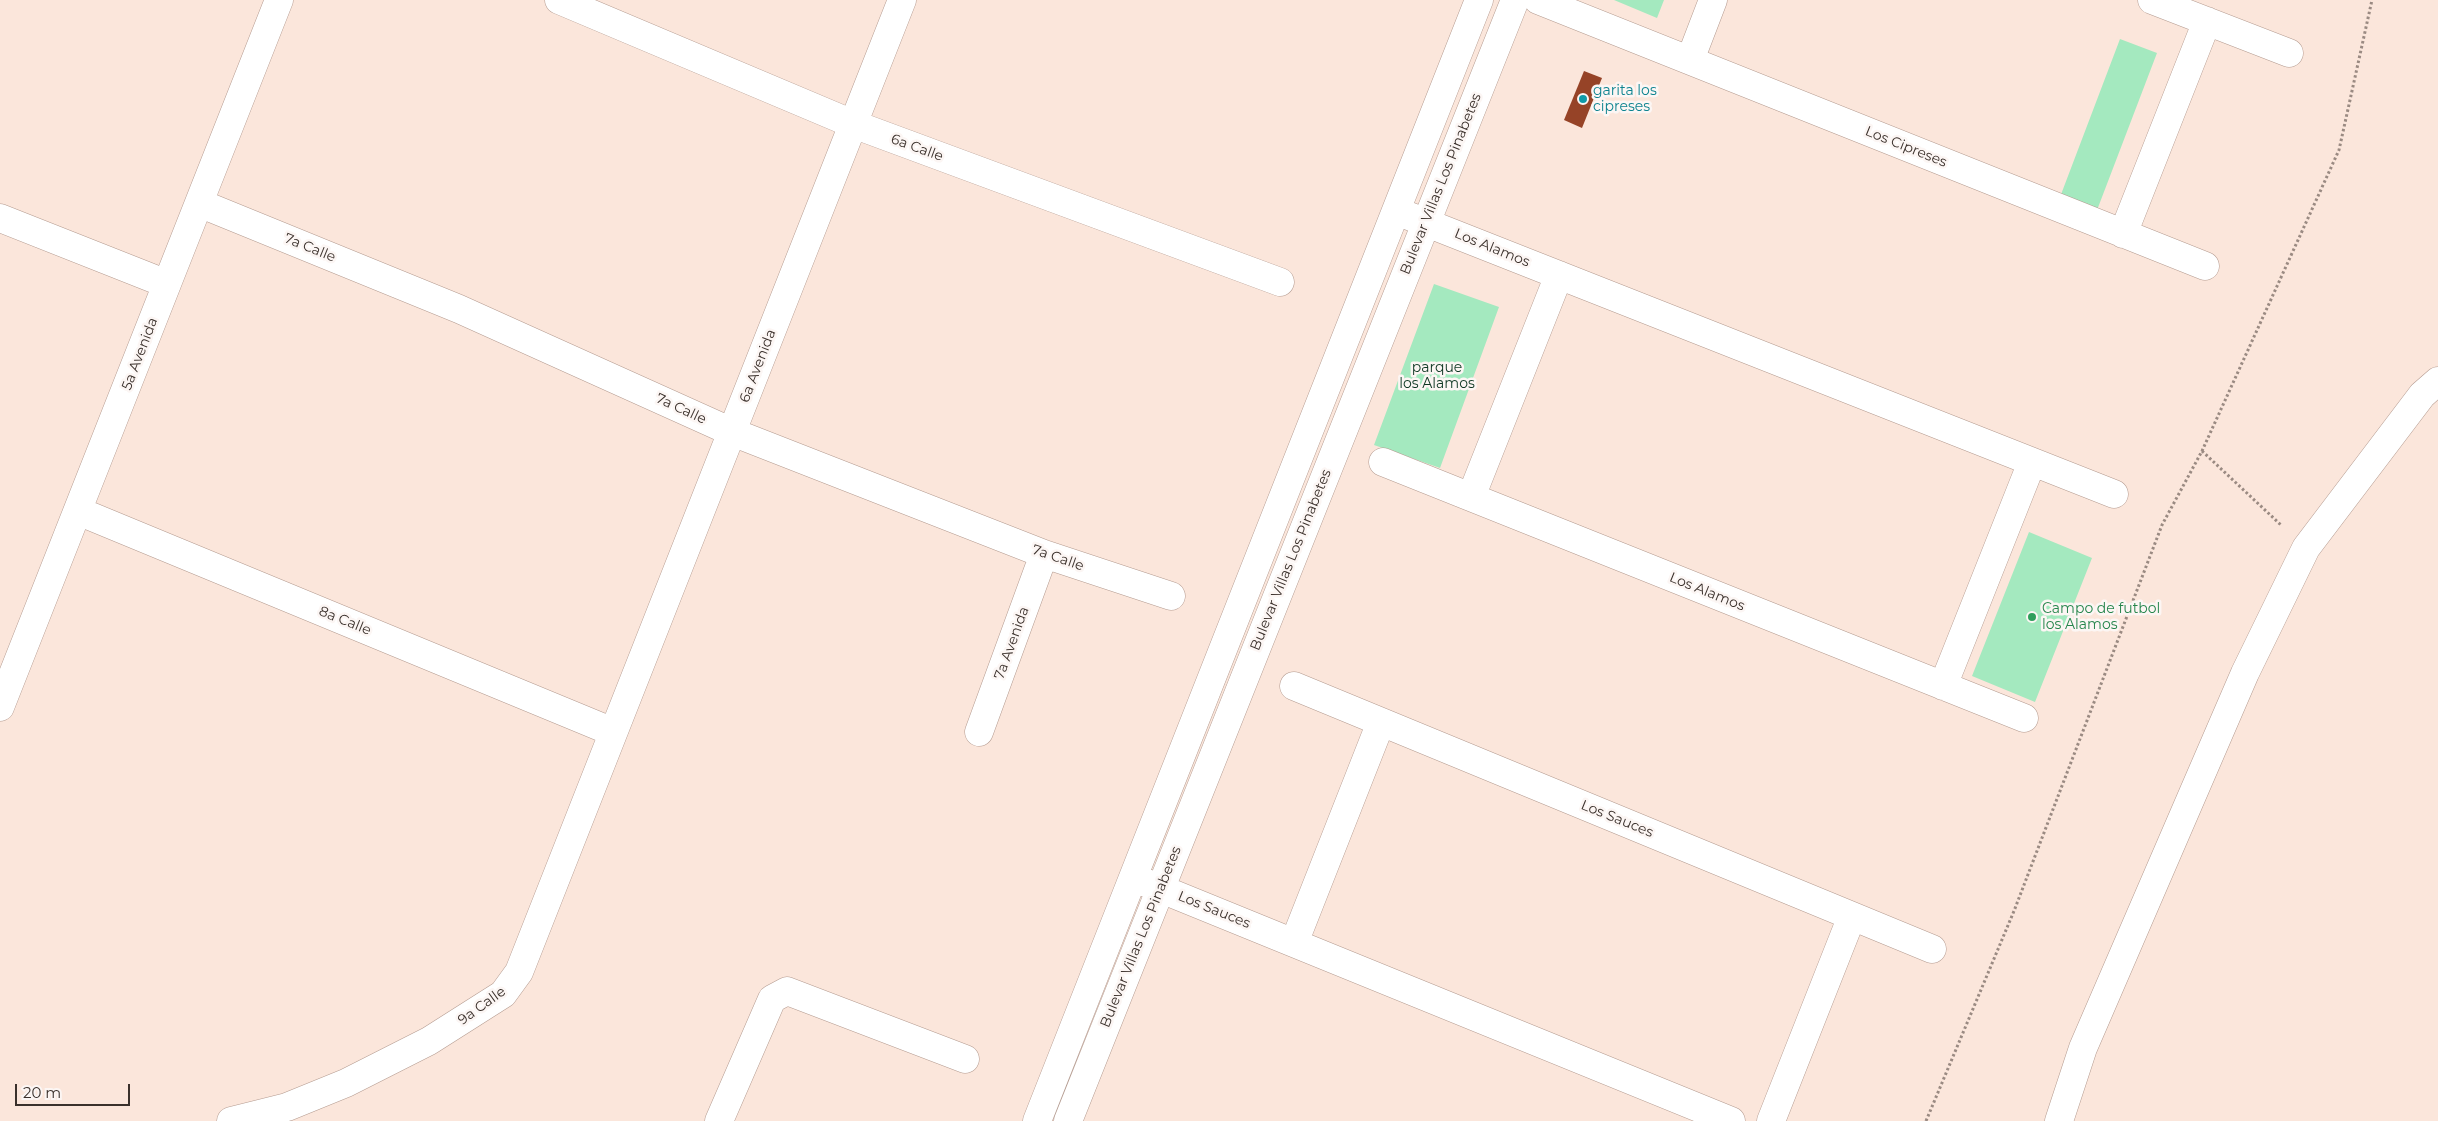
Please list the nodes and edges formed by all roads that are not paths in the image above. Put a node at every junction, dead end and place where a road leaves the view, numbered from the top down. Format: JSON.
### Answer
{"nodes":[{"id":1,"x":279,"y":0,"type":"edge"},
{"id":2,"x":559,"y":0,"type":"edge"},
{"id":3,"x":902,"y":0,"type":"edge"},
{"id":4,"x":1479,"y":0,"type":"edge"},
{"id":5,"x":1515,"y":0,"type":"edge"},
{"id":6,"x":1538,"y":0,"type":"edge"},
{"id":7,"x":1713,"y":0,"type":"edge"},
{"id":8,"x":2152,"y":0,"type":"edge"},
{"id":9,"x":2207,"y":21,"type":"junction"},
{"id":10,"x":2289,"y":53,"type":"dead end"},
{"id":11,"x":1690,"y":60,"type":"junction"},
{"id":12,"x":853,"y":124,"type":"junction"},
{"id":13,"x":199,"y":203,"type":"junction"},
{"id":14,"x":1396,"y":211,"type":"junction"},
{"id":15,"x":0,"y":218,"type":"edge"},
{"id":16,"x":1426,"y":222,"type":"junction"},
{"id":17,"x":2123,"y":234,"type":"junction"},
{"id":18,"x":2204,"y":266,"type":"dead end"},
{"id":19,"x":1559,"y":275,"type":"junction"},
{"id":20,"x":1280,"y":282,"type":"dead end"},
{"id":21,"x":167,"y":284,"type":"junction"},
{"id":22,"x":2438,"y":381,"type":"edge"},
{"id":23,"x":732,"y":432,"type":"junction"},
{"id":24,"x":1383,"y":462,"type":"dead end"},
{"id":25,"x":2032,"y":462,"type":"junction"},
{"id":26,"x":2114,"y":494,"type":"dead end"},
{"id":27,"x":1471,"y":497,"type":"junction"},
{"id":28,"x":78,"y":511,"type":"junction"},
{"id":29,"x":1044,"y":554,"type":"junction"},
{"id":30,"x":1171,"y":596,"type":"dead end"},
{"id":31,"x":1294,"y":686,"type":"dead end"},
{"id":32,"x":1943,"y":686,"type":"junction"},
{"id":33,"x":0,"y":708,"type":"edge"},
{"id":34,"x":2024,"y":718,"type":"dead end"},
{"id":35,"x":1382,"y":722,"type":"junction"},
{"id":36,"x":613,"y":732,"type":"junction"},
{"id":37,"x":979,"y":732,"type":"dead end"},
{"id":38,"x":1133,"y":878,"type":"junction"},
{"id":39,"x":1160,"y":888,"type":"junction"},
{"id":40,"x":1852,"y":916,"type":"junction"},
{"id":41,"x":1294,"y":942,"type":"junction"},
{"id":42,"x":1932,"y":949,"type":"dead end"},
{"id":43,"x":965,"y":1059,"type":"dead end"},
{"id":44,"x":285,"y":1114,"type":"edge"},
{"id":45,"x":1040,"y":1114,"type":"edge"},
{"id":46,"x":1072,"y":1120,"type":"edge"},
{"id":47,"x":231,"y":1121,"type":"edge"},
{"id":48,"x":718,"y":1121,"type":"edge"},
{"id":49,"x":1731,"y":1121,"type":"edge"},
{"id":50,"x":1771,"y":1121,"type":"edge"},
{"id":51,"x":2059,"y":1121,"type":"edge"}],
"edges":[{"from":1,"to":13,"type":"street","name":"5a Avenida"},
{"from":2,"to":12,"type":"street","name":"6a Calle"},
{"from":3,"to":12,"type":"street","name":"6a Avenida"},
{"from":4,"to":14,"type":"street","name":"Bulevar Villas Los Pinabetes"},
{"from":5,"to":16,"type":"street","name":"Bulevar Villas Los Pinabetes"},
{"from":6,"to":11,"type":"street","name":"Los Cipreses"},
{"from":7,"to":11,"type":"street"},
{"from":8,"to":9,"type":"street"},
{"from":9,"to":10,"type":"street"},
{"from":9,"to":17,"type":"street"},
{"from":11,"to":17,"type":"street","name":"Los Cipreses"},
{"from":12,"to":20,"type":"street","name":"6a Calle"},
{"from":12,"to":23,"type":"street","name":"6a Avenida"},
{"from":13,"to":21,"type":"street","name":"5a Avenida"},
{"from":13,"to":23,"type":"street","name":"7a Calle"},
{"from":14,"to":16,"type":"street","name":"Los Alamos"},
{"from":14,"to":38,"type":"street","name":"Bulevar Villas Los Pinabetes"},
{"from":15,"to":21,"type":"street"},
{"from":16,"to":19,"type":"street","name":"Los Alamos"},
{"from":16,"to":39,"type":"street","name":"Bulevar Villas Los Pinabetes"},
{"from":17,"to":18,"type":"street","name":"Los Cipreses"},
{"from":19,"to":25,"type":"street","name":"Los Alamos"},
{"from":19,"to":27,"type":"street"},
{"from":21,"to":28,"type":"street","name":"5a Avenida"},
{"from":22,"to":51,"type":"street"},
{"from":23,"to":29,"type":"street","name":"7a Calle"},
{"from":23,"to":36,"type":"street","name":"6a Avenida"},
{"from":24,"to":27,"type":"street","name":"Los Alamos"},
{"from":25,"to":26,"type":"street","name":"Los Alamos"},
{"from":25,"to":32,"type":"street"},
{"from":27,"to":32,"type":"street","name":"Los Alamos"},
{"from":28,"to":33,"type":"street","name":"5a Avenida"},
{"from":28,"to":36,"type":"street","name":"8a Calle"},
{"from":29,"to":30,"type":"street","name":"7a Calle"},
{"from":29,"to":37,"type":"street","name":"7a Avenida"},
{"from":31,"to":35,"type":"street","name":"Los Sauces"},
{"from":32,"to":34,"type":"street","name":"Los Alamos"},
{"from":35,"to":40,"type":"street","name":"Los Sauces"},
{"from":35,"to":41,"type":"street"},
{"from":36,"to":44,"type":"street","name":"9a Calle"},
{"from":38,"to":39,"type":"street","name":"Los Sauces"},
{"from":38,"to":45,"type":"street","name":"Bulevar Villas Los Pinabetes"},
{"from":39,"to":41,"type":"street","name":"Los Sauces"},
{"from":39,"to":46,"type":"street","name":"Bulevar Villas Los Pinabetes"},
{"from":40,"to":42,"type":"street","name":"Los Sauces"},
{"from":40,"to":50,"type":"street"},
{"from":41,"to":49,"type":"street","name":"Los Sauces"},
{"from":43,"to":48,"type":"street"},
{"from":44,"to":47,"type":"street","name":"9a Calle"},
{"from":45,"to":46,"type":"street"}]}
